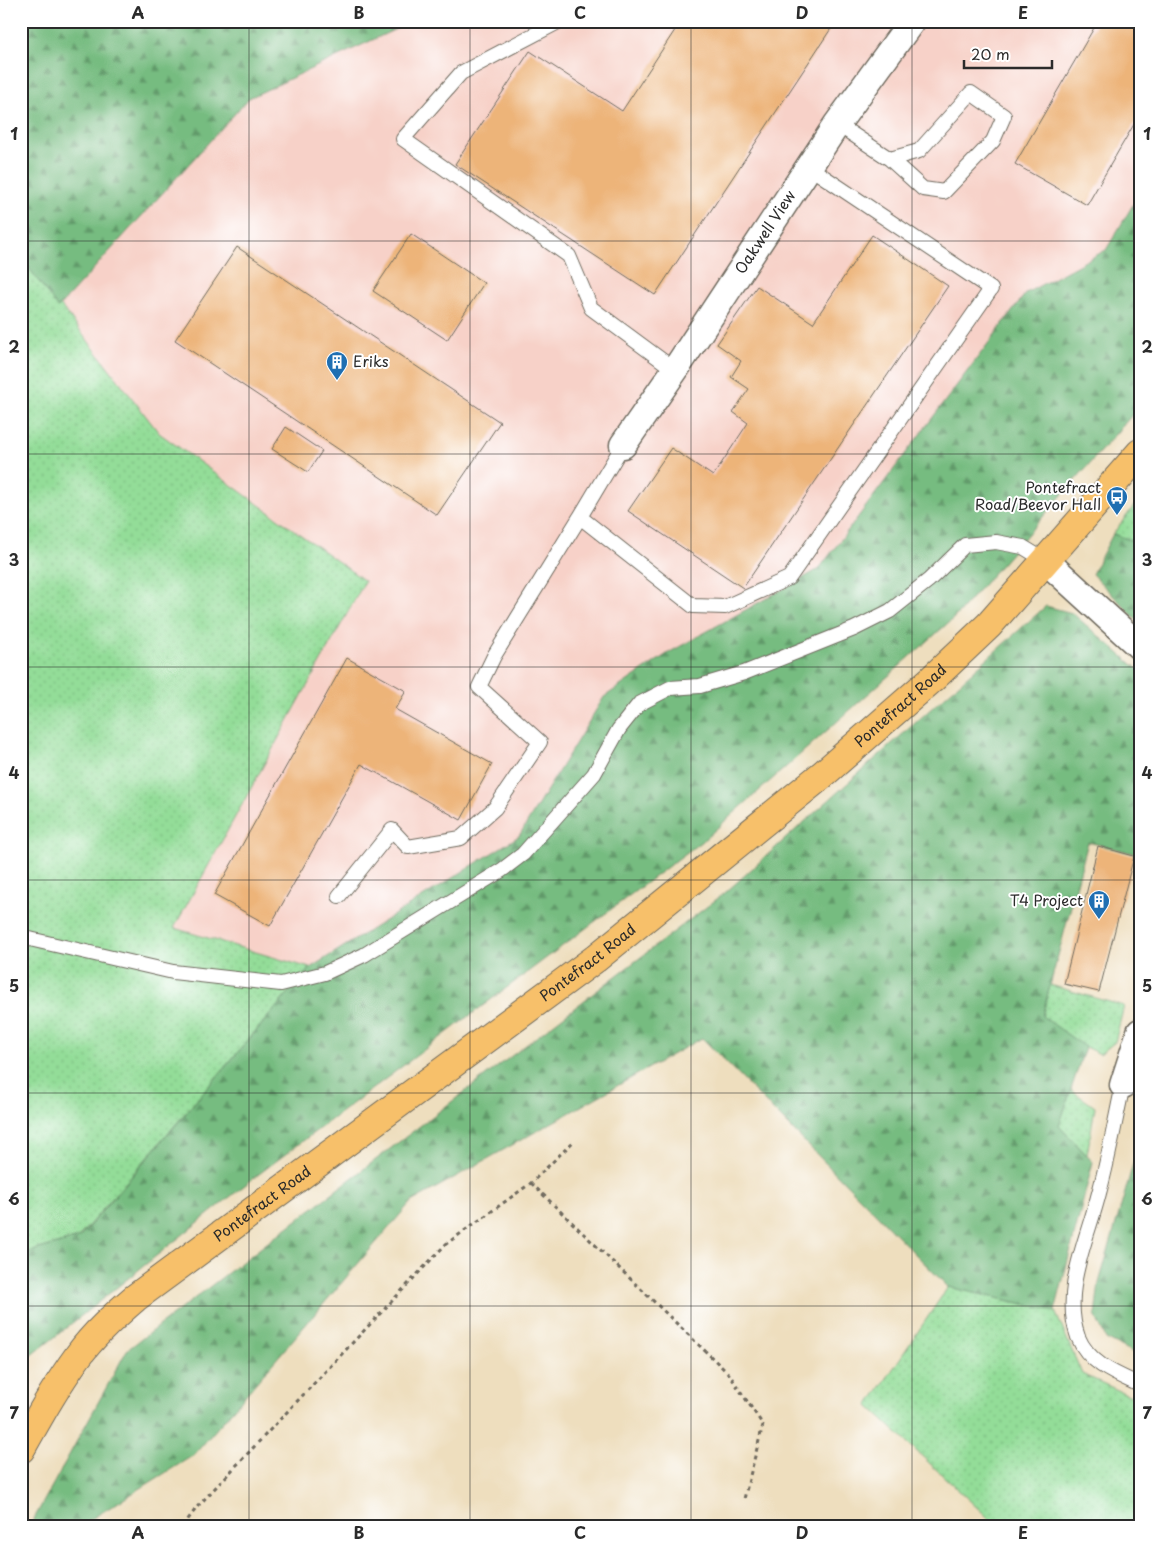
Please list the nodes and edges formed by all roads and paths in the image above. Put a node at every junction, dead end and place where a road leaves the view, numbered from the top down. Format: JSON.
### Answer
{"nodes":[{"id":1,"x":560,"y":21,"type":"edge"},
{"id":2,"x":912,"y":21,"type":"edge"},
{"id":3,"x":837,"y":124,"type":"junction"},
{"id":4,"x":890,"y":159,"type":"junction"},
{"id":5,"x":809,"y":167,"type":"junction"},
{"id":6,"x":675,"y":370,"type":"junction"},
{"id":7,"x":623,"y":445,"type":"joint"},
{"id":8,"x":1140,"y":453,"type":"edge"},
{"id":9,"x":580,"y":517,"type":"junction"},
{"id":10,"x":1046,"y":561,"type":"junction"},
{"id":11,"x":1140,"y":647,"type":"edge"},
{"id":12,"x":339,"y":896,"type":"dead end"},
{"id":13,"x":21,"y":937,"type":"edge"},
{"id":14,"x":1138,"y":1048,"type":"edge"},
{"id":15,"x":1123,"y":1085,"type":"joint"},
{"id":16,"x":575,"y":1140,"type":"dead end"},
{"id":17,"x":531,"y":1183,"type":"junction"},
{"id":18,"x":1140,"y":1385,"type":"edge"},
{"id":19,"x":21,"y":1449,"type":"edge"},
{"id":20,"x":744,"y":1499,"type":"dead end"},
{"id":21,"x":183,"y":1526,"type":"edge"}],
"edges":[{"from":1,"to":6,"type":"lane"},
{"from":2,"to":3,"type":"street","name":"Oakwell View"},
{"from":3,"to":4,"type":"lane"},
{"from":3,"to":5,"type":"street","name":"Oakwell View"},
{"from":4,"to":4,"type":"lane"},
{"from":5,"to":6,"type":"street","name":"Oakwell View"},
{"from":5,"to":9,"type":"lane"},
{"from":6,"to":7,"type":"street","name":"Oakwell View"},
{"from":7,"to":9,"type":"lane"},
{"from":8,"to":10,"type":"highway","name":"Pontefract Road"},
{"from":9,"to":12,"type":"lane"},
{"from":10,"to":11,"type":"street"},
{"from":10,"to":13,"type":"lane"},
{"from":10,"to":19,"type":"highway","name":"Pontefract Road"},
{"from":14,"to":15,"type":"street"},
{"from":15,"to":18,"type":"lane"},
{"from":16,"to":17,"type":"path"},
{"from":17,"to":20,"type":"path"},
{"from":17,"to":21,"type":"path"}]}
